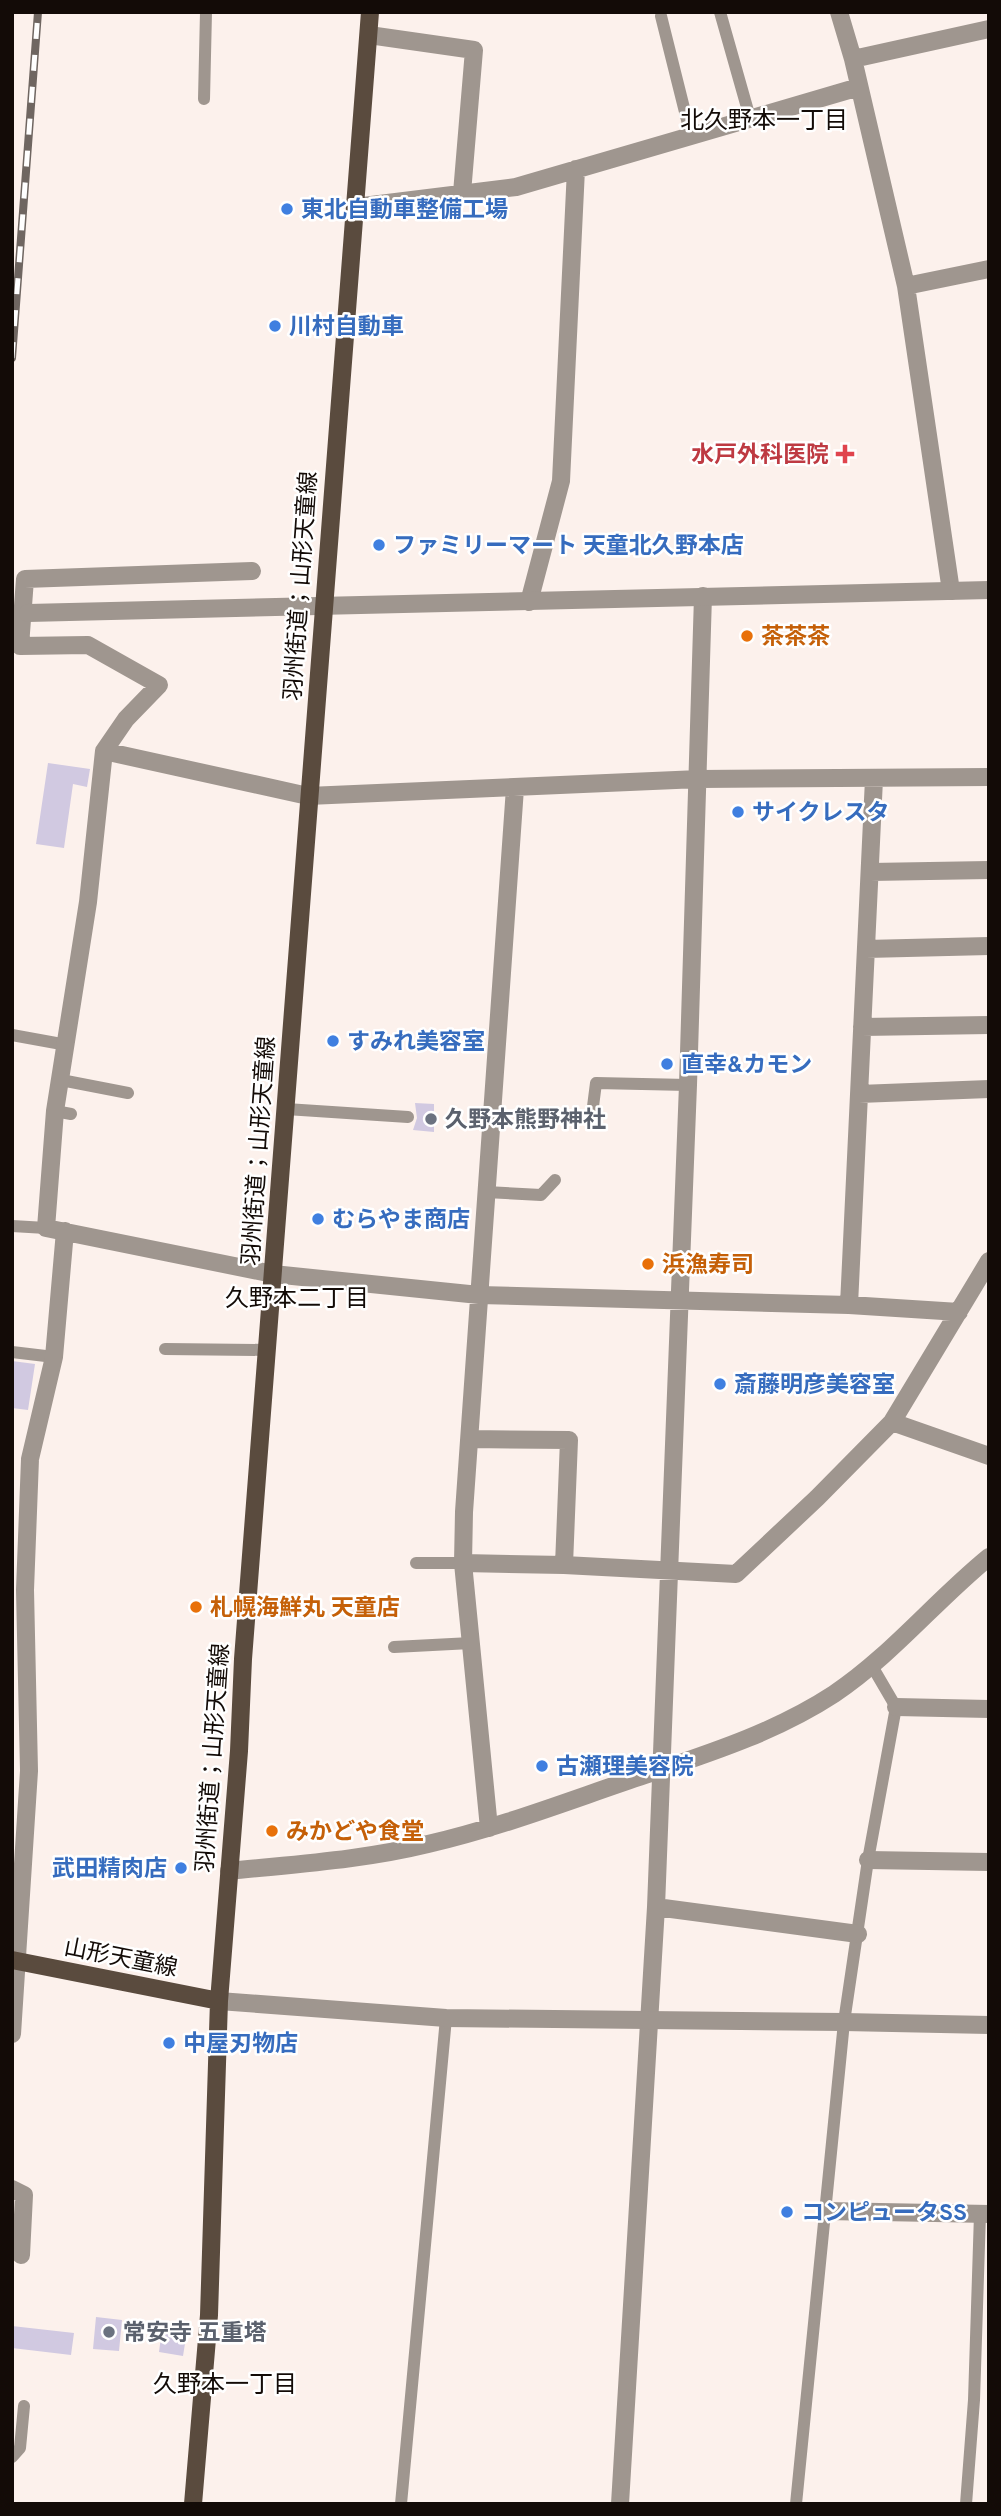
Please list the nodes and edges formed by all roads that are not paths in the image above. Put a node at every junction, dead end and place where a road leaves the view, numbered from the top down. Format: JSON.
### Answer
{"nodes":[{"id":1,"x":206,"y":12,"type":"edge"},
{"id":2,"x":370,"y":12,"type":"edge"},
{"id":3,"x":720,"y":12,"type":"edge"},
{"id":4,"x":839,"y":12,"type":"edge"},
{"id":5,"x":661,"y":16,"type":"dead end"},
{"id":6,"x":989,"y":29,"type":"edge"},
{"id":7,"x":369,"y":35,"type":"junction"},
{"id":8,"x":853,"y":59,"type":"junction"},
{"id":9,"x":859,"y":87,"type":"junction"},
{"id":10,"x":204,"y":99,"type":"dead end"},
{"id":11,"x":750,"y":118,"type":"junction"},
{"id":12,"x":691,"y":136,"type":"junction"},
{"id":13,"x":576,"y":169,"type":"junction"},
{"id":14,"x":462,"y":194,"type":"junction"},
{"id":15,"x":355,"y":207,"type":"junction"},
{"id":16,"x":989,"y":269,"type":"edge"},
{"id":17,"x":906,"y":286,"type":"junction"},
{"id":18,"x":252,"y":571,"type":"dead end"},
{"id":19,"x":989,"y":590,"type":"edge"},
{"id":20,"x":951,"y":591,"type":"junction"},
{"id":21,"x":703,"y":596,"type":"junction"},
{"id":22,"x":529,"y":602,"type":"junction"},
{"id":23,"x":323,"y":605,"type":"junction"},
{"id":24,"x":28,"y":613,"type":"dead end"},
{"id":25,"x":104,"y":751,"type":"junction"},
{"id":26,"x":989,"y":776,"type":"edge"},
{"id":27,"x":699,"y":779,"type":"junction"},
{"id":28,"x":874,"y":779,"type":"junction"},
{"id":29,"x":515,"y":788,"type":"junction"},
{"id":30,"x":308,"y":796,"type":"junction"},
{"id":31,"x":989,"y":870,"type":"edge"},
{"id":32,"x":870,"y":872,"type":"junction"},
{"id":33,"x":989,"y":946,"type":"edge"},
{"id":34,"x":866,"y":949,"type":"junction"},
{"id":35,"x":989,"y":1025,"type":"edge"},
{"id":36,"x":862,"y":1027,"type":"junction"},
{"id":37,"x":12,"y":1035,"type":"edge"},
{"id":38,"x":67,"y":1045,"type":"junction"},
{"id":39,"x":61,"y":1080,"type":"junction"},
{"id":40,"x":688,"y":1085,"type":"junction"},
{"id":41,"x":989,"y":1089,"type":"edge"},
{"id":42,"x":128,"y":1093,"type":"dead end"},
{"id":43,"x":859,"y":1094,"type":"junction"},
{"id":44,"x":286,"y":1109,"type":"junction"},
{"id":45,"x":408,"y":1117,"type":"dead end"},
{"id":46,"x":591,"y":1122,"type":"dead end"},
{"id":47,"x":555,"y":1180,"type":"dead end"},
{"id":48,"x":486,"y":1192,"type":"junction"},
{"id":49,"x":12,"y":1226,"type":"edge"},
{"id":50,"x":46,"y":1228,"type":"junction"},
{"id":51,"x":65,"y":1231,"type":"junction"},
{"id":52,"x":989,"y":1261,"type":"edge"},
{"id":53,"x":273,"y":1274,"type":"junction"},
{"id":54,"x":479,"y":1295,"type":"junction"},
{"id":55,"x":679,"y":1301,"type":"junction"},
{"id":56,"x":849,"y":1305,"type":"junction"},
{"id":57,"x":959,"y":1312,"type":"junction"},
{"id":58,"x":165,"y":1349,"type":"dead end"},
{"id":59,"x":267,"y":1350,"type":"junction"},
{"id":60,"x":12,"y":1352,"type":"edge"},
{"id":61,"x":54,"y":1357,"type":"junction"},
{"id":62,"x":892,"y":1422,"type":"junction"},
{"id":63,"x":469,"y":1439,"type":"junction"},
{"id":64,"x":989,"y":1456,"type":"edge"},
{"id":65,"x":989,"y":1557,"type":"edge"},
{"id":66,"x":416,"y":1563,"type":"dead end"},
{"id":67,"x":463,"y":1563,"type":"junction"},
{"id":68,"x":564,"y":1564,"type":"junction"},
{"id":69,"x":670,"y":1572,"type":"junction"},
{"id":70,"x":471,"y":1643,"type":"junction"},
{"id":71,"x":394,"y":1647,"type":"dead end"},
{"id":72,"x":873,"y":1666,"type":"junction"},
{"id":73,"x":896,"y":1707,"type":"junction"},
{"id":74,"x":989,"y":1709,"type":"edge"},
{"id":75,"x":662,"y":1769,"type":"junction"},
{"id":76,"x":489,"y":1828,"type":"junction"},
{"id":77,"x":868,"y":1860,"type":"junction"},
{"id":78,"x":989,"y":1862,"type":"edge"},
{"id":79,"x":229,"y":1871,"type":"junction"},
{"id":80,"x":656,"y":1907,"type":"junction"},
{"id":81,"x":858,"y":1934,"type":"junction"},
{"id":82,"x":15,"y":1960,"type":"edge"},
{"id":83,"x":219,"y":2001,"type":"junction"},
{"id":84,"x":446,"y":2018,"type":"junction"},
{"id":85,"x":650,"y":2021,"type":"junction"},
{"id":86,"x":844,"y":2022,"type":"junction"},
{"id":87,"x":989,"y":2025,"type":"edge"},
{"id":88,"x":12,"y":2034,"type":"edge"},
{"id":89,"x":12,"y":2189,"type":"edge"},
{"id":90,"x":825,"y":2211,"type":"junction"},
{"id":91,"x":985,"y":2214,"type":"edge"},
{"id":92,"x":21,"y":2255,"type":"dead end"},
{"id":93,"x":24,"y":2406,"type":"dead end"},
{"id":94,"x":12,"y":2457,"type":"edge"},
{"id":95,"x":193,"y":2504,"type":"edge"},
{"id":96,"x":401,"y":2504,"type":"edge"},
{"id":97,"x":620,"y":2504,"type":"edge"},
{"id":98,"x":796,"y":2504,"type":"edge"},
{"id":99,"x":966,"y":2504,"type":"edge"}],
"edges":[{"from":1,"to":10,"type":"lane"},
{"from":2,"to":7,"type":"main road","name":"羽州街道；山形天童線"},
{"from":3,"to":11,"type":"lane"},
{"from":4,"to":8,"type":"street"},
{"from":5,"to":12,"type":"lane"},
{"from":6,"to":8,"type":"street"},
{"from":7,"to":14,"type":"street"},
{"from":7,"to":15,"type":"main road","name":"羽州街道；山形天童線"},
{"from":8,"to":9,"type":"street"},
{"from":9,"to":11,"type":"street"},
{"from":9,"to":17,"type":"street"},
{"from":11,"to":12,"type":"street"},
{"from":12,"to":13,"type":"street"},
{"from":13,"to":14,"type":"street"},
{"from":13,"to":22,"type":"street"},
{"from":14,"to":15,"type":"street"},
{"from":15,"to":23,"type":"main road","name":"羽州街道；山形天童線"},
{"from":16,"to":17,"type":"street"},
{"from":17,"to":20,"type":"street"},
{"from":18,"to":25,"type":"street"},
{"from":19,"to":20,"type":"street"},
{"from":20,"to":21,"type":"street"},
{"from":21,"to":22,"type":"street"},
{"from":21,"to":27,"type":"street"},
{"from":22,"to":23,"type":"street"},
{"from":23,"to":24,"type":"street"},
{"from":23,"to":30,"type":"main road","name":"羽州街道；山形天童線"},
{"from":25,"to":30,"type":"street"},
{"from":25,"to":38,"type":"street"},
{"from":26,"to":28,"type":"street"},
{"from":27,"to":28,"type":"street"},
{"from":27,"to":29,"type":"street"},
{"from":27,"to":40,"type":"street"},
{"from":28,"to":32,"type":"street"},
{"from":29,"to":30,"type":"street"},
{"from":29,"to":48,"type":"street"},
{"from":30,"to":44,"type":"main road","name":"羽州街道；山形天童線"},
{"from":31,"to":32,"type":"street"},
{"from":32,"to":34,"type":"street"},
{"from":33,"to":34,"type":"street"},
{"from":34,"to":36,"type":"street"},
{"from":35,"to":36,"type":"street"},
{"from":36,"to":43,"type":"street"},
{"from":37,"to":38,"type":"lane"},
{"from":38,"to":39,"type":"street"},
{"from":39,"to":42,"type":"lane"},
{"from":39,"to":50,"type":"street"},
{"from":40,"to":46,"type":"lane"},
{"from":40,"to":55,"type":"street"},
{"from":41,"to":43,"type":"street"},
{"from":43,"to":56,"type":"street"},
{"from":44,"to":45,"type":"lane"},
{"from":44,"to":53,"type":"main road","name":"羽州街道；山形天童線"},
{"from":47,"to":48,"type":"lane"},
{"from":48,"to":54,"type":"street"},
{"from":49,"to":50,"type":"lane"},
{"from":50,"to":51,"type":"street"},
{"from":51,"to":53,"type":"street"},
{"from":51,"to":61,"type":"street"},
{"from":52,"to":57,"type":"street"},
{"from":53,"to":54,"type":"street"},
{"from":53,"to":59,"type":"main road","name":"羽州街道；山形天童線"},
{"from":54,"to":55,"type":"street"},
{"from":54,"to":63,"type":"street"},
{"from":55,"to":56,"type":"street"},
{"from":55,"to":69,"type":"street"},
{"from":56,"to":57,"type":"street"},
{"from":57,"to":62,"type":"street"},
{"from":58,"to":59,"type":"lane"},
{"from":59,"to":79,"type":"main road","name":"羽州街道；山形天童線"},
{"from":60,"to":61,"type":"lane"},
{"from":61,"to":82,"type":"street"},
{"from":62,"to":64,"type":"street"},
{"from":62,"to":69,"type":"street"},
{"from":63,"to":67,"type":"street"},
{"from":63,"to":68,"type":"street"},
{"from":65,"to":72,"type":"street"},
{"from":66,"to":67,"type":"lane"},
{"from":67,"to":68,"type":"street"},
{"from":67,"to":70,"type":"street"},
{"from":68,"to":69,"type":"street"},
{"from":69,"to":75,"type":"street"},
{"from":70,"to":71,"type":"lane"},
{"from":70,"to":76,"type":"street"},
{"from":72,"to":73,"type":"lane"},
{"from":72,"to":75,"type":"street"},
{"from":73,"to":74,"type":"street"},
{"from":73,"to":77,"type":"lane"},
{"from":75,"to":76,"type":"street"},
{"from":75,"to":80,"type":"street"},
{"from":76,"to":79,"type":"street"},
{"from":77,"to":78,"type":"street"},
{"from":77,"to":81,"type":"lane"},
{"from":79,"to":83,"type":"main road","name":"羽州街道；山形天童線"},
{"from":80,"to":81,"type":"street"},
{"from":80,"to":85,"type":"street"},
{"from":81,"to":86,"type":"lane"},
{"from":82,"to":83,"type":"main road","name":"山形天童線"},
{"from":82,"to":88,"type":"street"},
{"from":83,"to":84,"type":"street"},
{"from":83,"to":95,"type":"main road","name":"羽州街道；山形天童線"},
{"from":84,"to":85,"type":"street"},
{"from":84,"to":96,"type":"lane"},
{"from":85,"to":86,"type":"street"},
{"from":85,"to":97,"type":"street"},
{"from":86,"to":87,"type":"street"},
{"from":86,"to":90,"type":"lane"},
{"from":89,"to":92,"type":"street"},
{"from":90,"to":91,"type":"street"},
{"from":90,"to":98,"type":"lane"},
{"from":91,"to":99,"type":"lane"},
{"from":93,"to":94,"type":"lane"}]}
